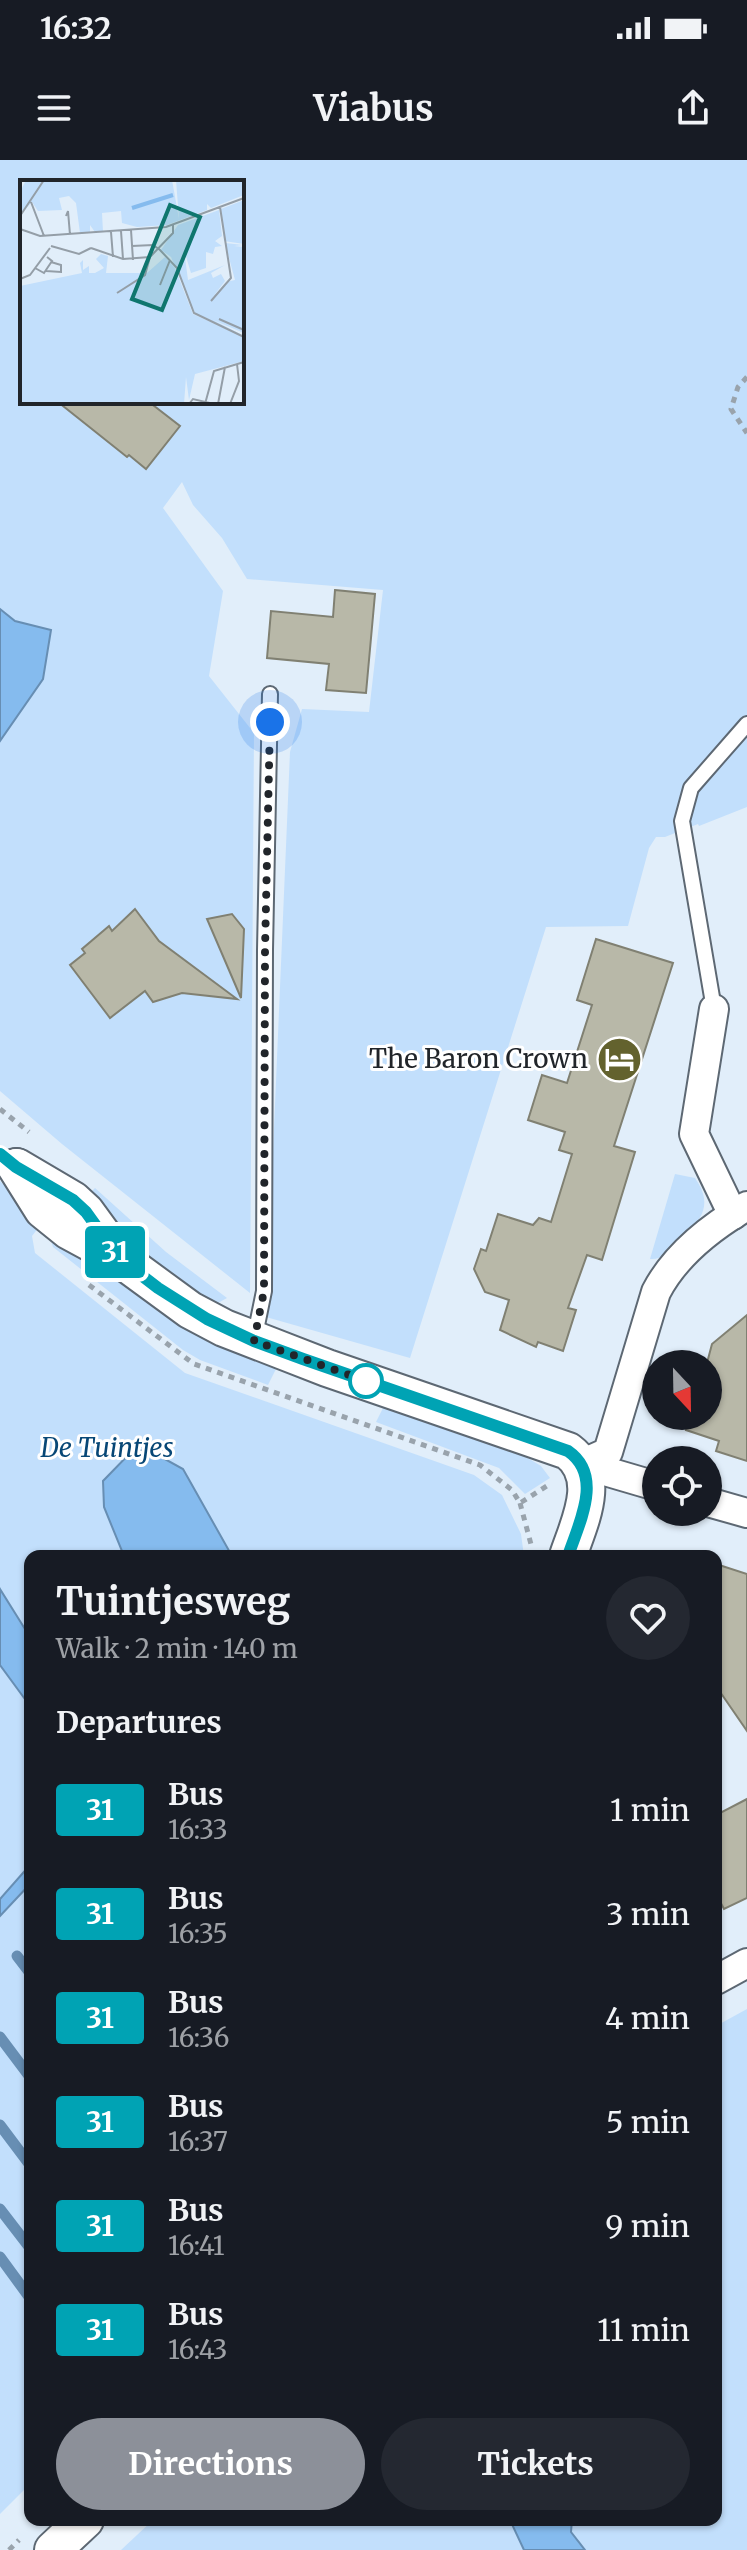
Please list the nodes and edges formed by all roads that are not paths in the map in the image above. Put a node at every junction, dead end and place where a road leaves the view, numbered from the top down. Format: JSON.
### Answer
{"nodes":[{"id":1,"x":270,"y":694,"type":"dead end"},
{"id":2,"x":747,"y":724,"type":"edge"},
{"id":3,"x":714,"y":1009,"type":"joint"},
{"id":4,"x":8,"y":1160,"type":"edge"},
{"id":5,"x":740,"y":1210,"type":"edge"},
{"id":6,"x":254,"y":1341,"type":"junction"},
{"id":7,"x":581,"y":1464,"type":"junction"},
{"id":8,"x":642,"y":1482,"type":"edge"},
{"id":9,"x":722,"y":1506,"type":"edge"},
{"id":10,"x":747,"y":1513,"type":"edge"},
{"id":11,"x":570,"y":1550,"type":"edge"},
{"id":12,"x":747,"y":1963,"type":"edge"},
{"id":13,"x":722,"y":1977,"type":"edge"},
{"id":14,"x":79,"y":2526,"type":"edge"},
{"id":15,"x":53,"y":2550,"type":"edge"}],
"edges":[{"from":1,"to":6,"type":"lane"},
{"from":2,"to":3,"type":"lane"},
{"from":3,"to":5,"type":"street"},
{"from":4,"to":6,"type":"street"},
{"from":5,"to":7,"type":"street"},
{"from":6,"to":7,"type":"street"},
{"from":7,"to":8,"type":"street"},
{"from":7,"to":11,"type":"street"},
{"from":9,"to":10,"type":"street"},
{"from":12,"to":13,"type":"street"},
{"from":14,"to":15,"type":"street"}]}
